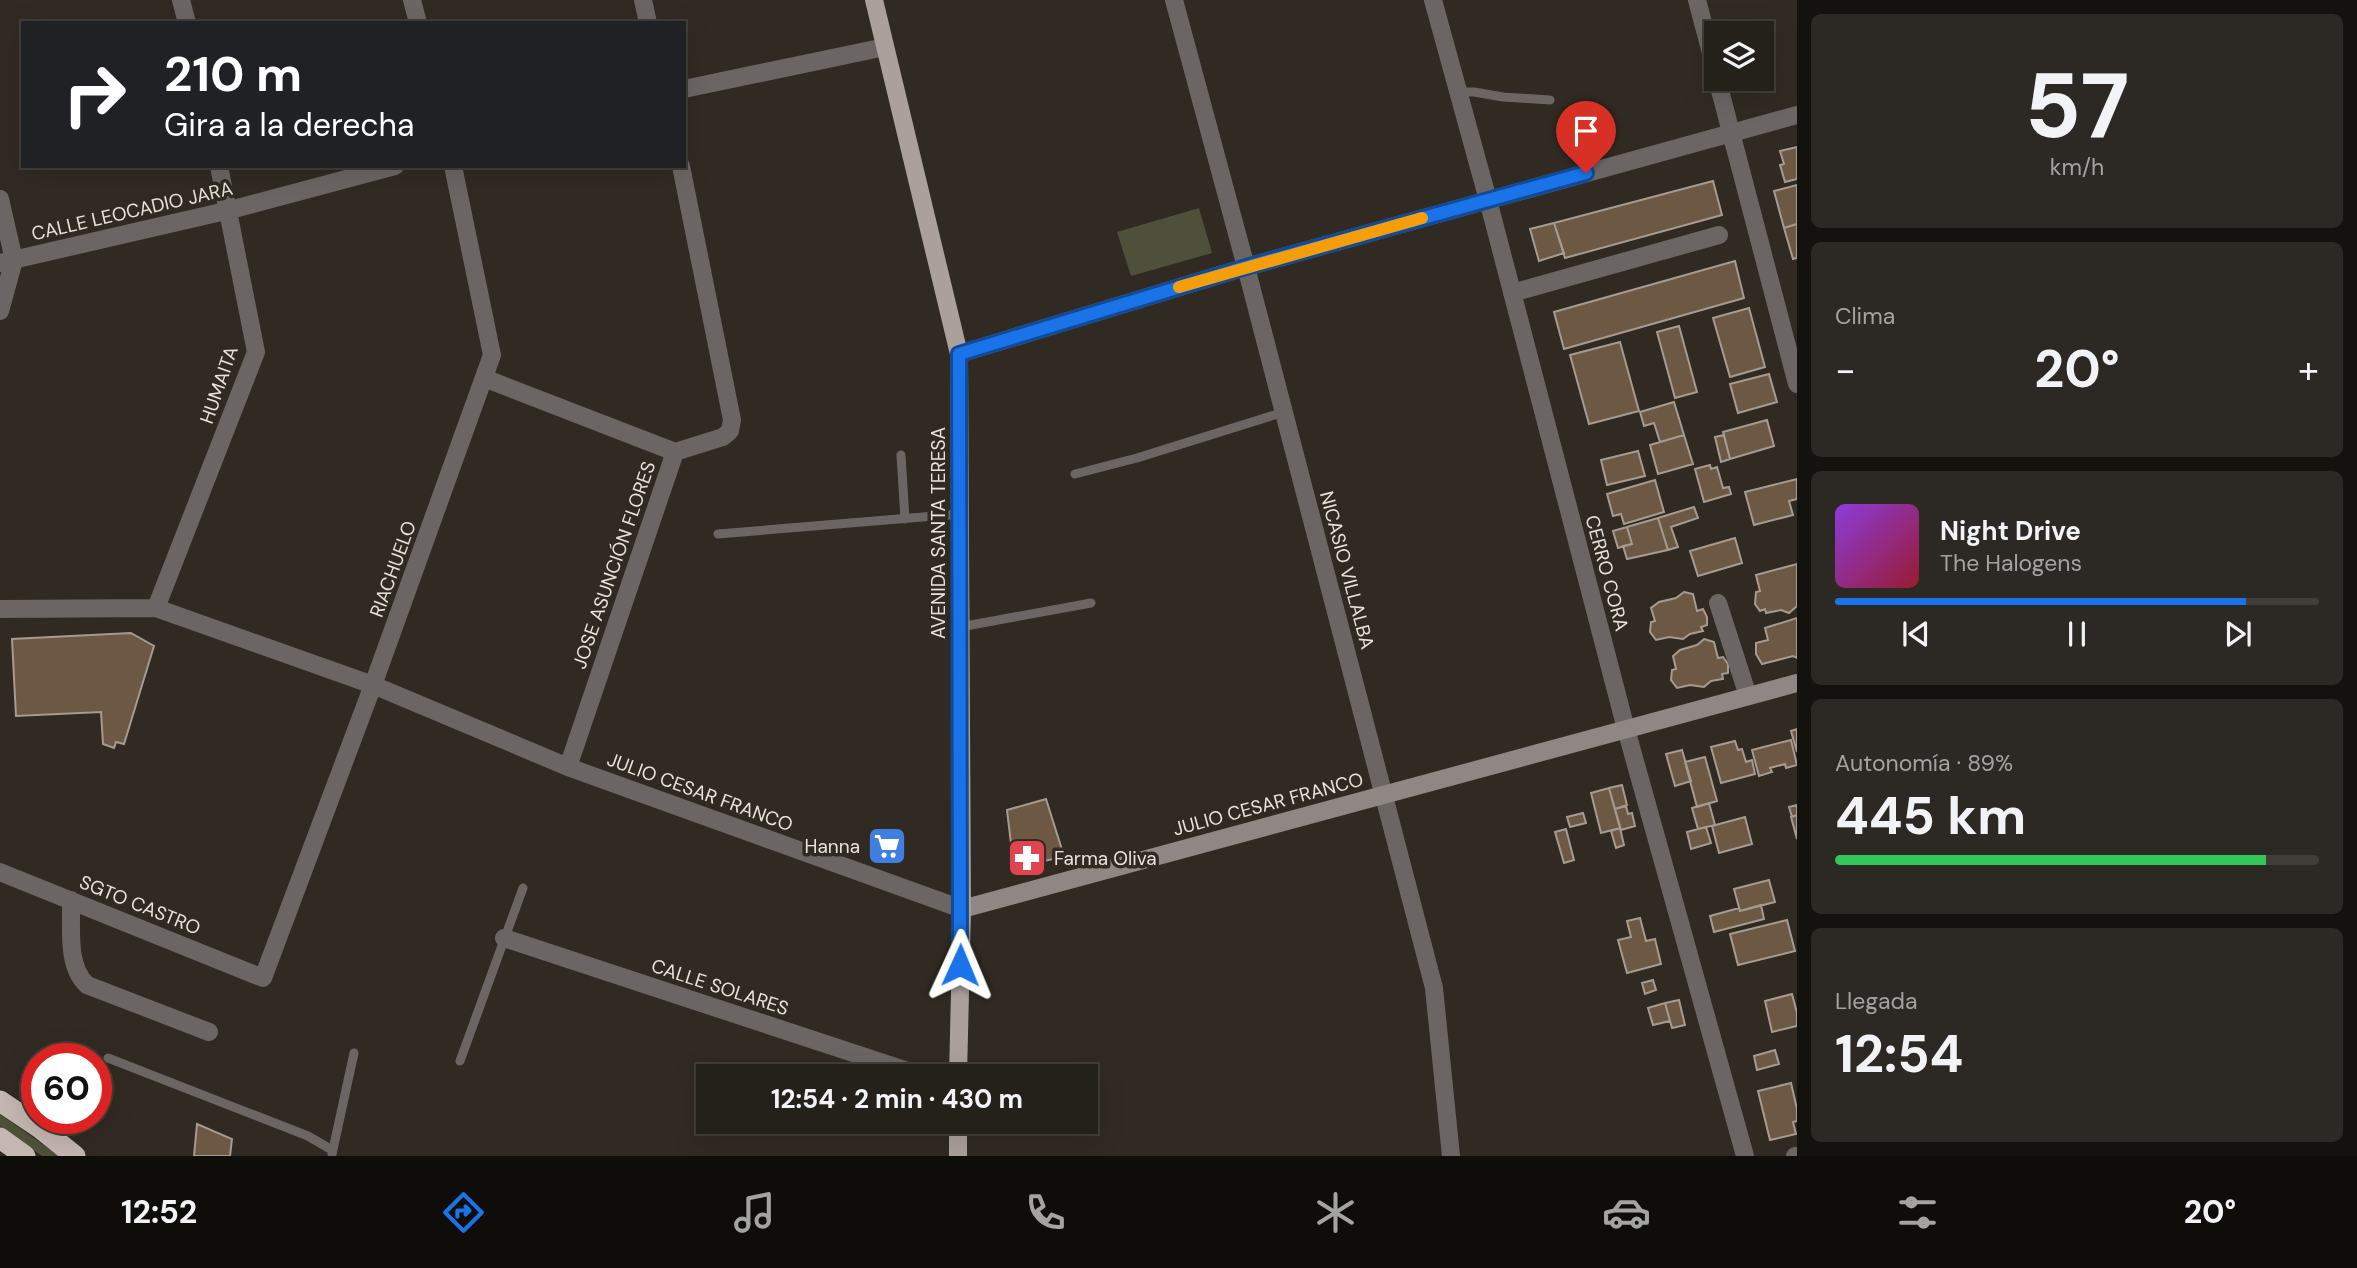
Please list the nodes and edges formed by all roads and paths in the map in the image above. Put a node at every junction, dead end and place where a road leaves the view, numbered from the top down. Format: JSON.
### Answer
{"nodes":[{"id":1,"x":181,"y":0,"type":"edge"},
{"id":2,"x":412,"y":0,"type":"edge"},
{"id":3,"x":643,"y":0,"type":"edge"},
{"id":4,"x":874,"y":0,"type":"edge"},
{"id":5,"x":1174,"y":0,"type":"edge"},
{"id":6,"x":1433,"y":0,"type":"edge"},
{"id":7,"x":1697,"y":0,"type":"edge"},
{"id":8,"x":186,"y":21,"type":"edge"},
{"id":9,"x":417,"y":21,"type":"edge"},
{"id":10,"x":648,"y":21,"type":"edge"},
{"id":11,"x":1704,"y":27,"type":"edge"},
{"id":12,"x":886,"y":47,"type":"junction"},
{"id":13,"x":686,"y":89,"type":"edge"},
{"id":14,"x":1720,"y":91,"type":"edge"},
{"id":15,"x":1459,"y":92,"type":"junction"},
{"id":16,"x":1550,"y":100,"type":"dead end"},
{"id":17,"x":1797,"y":115,"type":"edge"},
{"id":18,"x":1731,"y":132,"type":"junction"},
{"id":19,"x":220,"y":168,"type":"edge"},
{"id":20,"x":388,"y":168,"type":"edge"},
{"id":21,"x":453,"y":168,"type":"edge"},
{"id":22,"x":681,"y":168,"type":"edge"},
{"id":23,"x":0,"y":200,"type":"edge"},
{"id":24,"x":1488,"y":200,"type":"junction"},
{"id":25,"x":230,"y":210,"type":"junction"},
{"id":26,"x":1719,"y":235,"type":"dead end"},
{"id":27,"x":7,"y":261,"type":"edge"},
{"id":28,"x":1246,"y":267,"type":"junction"},
{"id":29,"x":1512,"y":293,"type":"junction"},
{"id":30,"x":0,"y":311,"type":"edge"},
{"id":31,"x":959,"y":354,"type":"junction"},
{"id":32,"x":484,"y":378,"type":"junction"},
{"id":33,"x":1797,"y":384,"type":"edge"},
{"id":34,"x":1284,"y":412,"type":"junction"},
{"id":35,"x":675,"y":452,"type":"junction"},
{"id":36,"x":901,"y":455,"type":"dead end"},
{"id":37,"x":1075,"y":474,"type":"dead end"},
{"id":38,"x":959,"y":514,"type":"junction"},
{"id":39,"x":905,"y":519,"type":"junction"},
{"id":40,"x":718,"y":534,"type":"dead end"},
{"id":41,"x":1091,"y":603,"type":"dead end"},
{"id":42,"x":1718,"y":603,"type":"dead end"},
{"id":43,"x":156,"y":608,"type":"junction"},
{"id":44,"x":0,"y":609,"type":"edge"},
{"id":45,"x":960,"y":627,"type":"junction"},
{"id":46,"x":1797,"y":682,"type":"edge"},
{"id":47,"x":373,"y":685,"type":"junction"},
{"id":48,"x":1748,"y":696,"type":"junction"},
{"id":49,"x":1626,"y":729,"type":"junction"},
{"id":50,"x":568,"y":766,"type":"junction"},
{"id":51,"x":1384,"y":795,"type":"junction"},
{"id":52,"x":0,"y":872,"type":"edge"},
{"id":53,"x":523,"y":888,"type":"dead end"},
{"id":54,"x":71,"y":900,"type":"junction"},
{"id":55,"x":962,"y":909,"type":"junction"},
{"id":56,"x":504,"y":938,"type":"junction"},
{"id":57,"x":263,"y":978,"type":"joint"},
{"id":58,"x":209,"y":1032,"type":"dead end"},
{"id":59,"x":354,"y":1054,"type":"dead end"},
{"id":60,"x":112,"y":1060,"type":"edge"},
{"id":61,"x":460,"y":1061,"type":"dead end"},
{"id":62,"x":886,"y":1064,"type":"edge"},
{"id":63,"x":958,"y":1064,"type":"edge"},
{"id":64,"x":0,"y":1101,"type":"edge"},
{"id":65,"x":958,"y":1134,"type":"edge"},
{"id":66,"x":0,"y":1138,"type":"edge"},
{"id":67,"x":332,"y":1153,"type":"edge"},
{"id":68,"x":25,"y":1156,"type":"edge"},
{"id":69,"x":75,"y":1156,"type":"edge"},
{"id":70,"x":958,"y":1156,"type":"edge"},
{"id":71,"x":1451,"y":1156,"type":"edge"},
{"id":72,"x":1745,"y":1156,"type":"edge"}],
"edges":[{"from":1,"to":8,"type":"street"},
{"from":2,"to":9,"type":"street"},
{"from":3,"to":10,"type":"street"},
{"from":4,"to":12,"type":"main road","name":"AVENIDA SANTA TERESA"},
{"from":5,"to":28,"type":"street","name":"NICASIO VILLALBA"},
{"from":6,"to":15,"type":"street","name":"CERRO CORA"},
{"from":7,"to":11,"type":"street"},
{"from":12,"to":13,"type":"street"},
{"from":12,"to":31,"type":"main road","name":"AVENIDA SANTA TERESA"},
{"from":14,"to":18,"type":"street"},
{"from":15,"to":16,"type":"lane"},
{"from":15,"to":24,"type":"street","name":"CERRO CORA"},
{"from":17,"to":18,"type":"street"},
{"from":18,"to":24,"type":"street"},
{"from":18,"to":33,"type":"street"},
{"from":19,"to":25,"type":"street","name":"HUMAITA"},
{"from":20,"to":25,"type":"street","name":"CALLE LEOCADIO JARA"},
{"from":21,"to":32,"type":"street","name":"RIACHUELO"},
{"from":22,"to":35,"type":"street","name":"JOSE ASUNCIÓN FLORES"},
{"from":23,"to":27,"type":"street"},
{"from":24,"to":28,"type":"street"},
{"from":24,"to":29,"type":"street","name":"CERRO CORA"},
{"from":25,"to":27,"type":"street","name":"CALLE LEOCADIO JARA"},
{"from":25,"to":43,"type":"street","name":"HUMAITA"},
{"from":26,"to":29,"type":"street"},
{"from":27,"to":30,"type":"street"},
{"from":28,"to":31,"type":"street"},
{"from":28,"to":34,"type":"street","name":"NICASIO VILLALBA"},
{"from":29,"to":49,"type":"street","name":"CERRO CORA"},
{"from":31,"to":38,"type":"main road","name":"AVENIDA SANTA TERESA"},
{"from":32,"to":35,"type":"street"},
{"from":32,"to":47,"type":"street","name":"RIACHUELO"},
{"from":34,"to":37,"type":"lane"},
{"from":34,"to":51,"type":"street","name":"NICASIO VILLALBA"},
{"from":35,"to":50,"type":"street","name":"JOSE ASUNCIÓN FLORES"},
{"from":36,"to":39,"type":"lane"},
{"from":38,"to":39,"type":"lane"},
{"from":38,"to":45,"type":"main road","name":"AVENIDA SANTA TERESA"},
{"from":39,"to":40,"type":"lane"},
{"from":41,"to":45,"type":"lane"},
{"from":42,"to":48,"type":"street"},
{"from":43,"to":44,"type":"street","name":"JULIO CESAR FRANCO"},
{"from":43,"to":47,"type":"street","name":"JULIO CESAR FRANCO"},
{"from":45,"to":55,"type":"main road","name":"AVENIDA SANTA TERESA"},
{"from":46,"to":48,"type":"street","name":"JULIO CESAR FRANCO"},
{"from":47,"to":50,"type":"street","name":"JULIO CESAR FRANCO"},
{"from":47,"to":57,"type":"street","name":"RIACHUELO"},
{"from":48,"to":49,"type":"street","name":"JULIO CESAR FRANCO"},
{"from":49,"to":51,"type":"street","name":"JULIO CESAR FRANCO"},
{"from":49,"to":72,"type":"street","name":"CERRO CORA"},
{"from":50,"to":55,"type":"street","name":"JULIO CESAR FRANCO"},
{"from":51,"to":55,"type":"street","name":"JULIO CESAR FRANCO"},
{"from":51,"to":71,"type":"street","name":"NICASIO VILLALBA"},
{"from":52,"to":54,"type":"street","name":"SGTO CASTRO"},
{"from":53,"to":56,"type":"lane"},
{"from":54,"to":57,"type":"street","name":"SGTO CASTRO"},
{"from":54,"to":58,"type":"street"},
{"from":55,"to":63,"type":"main road","name":"AVENIDA SANTA TERESA"},
{"from":56,"to":61,"type":"lane"},
{"from":56,"to":62,"type":"street","name":"CALLE SOLARES"},
{"from":59,"to":67,"type":"lane"},
{"from":60,"to":67,"type":"lane"},
{"from":64,"to":69,"type":"highway"},
{"from":65,"to":70,"type":"main road"},
{"from":66,"to":68,"type":"highway"}]}
